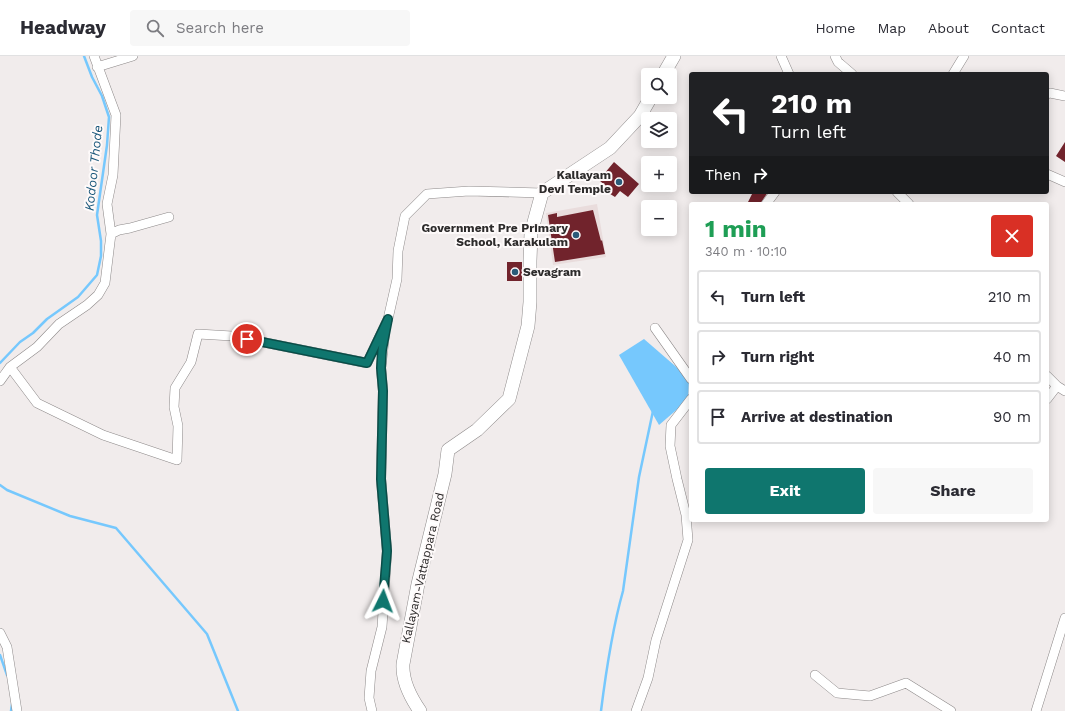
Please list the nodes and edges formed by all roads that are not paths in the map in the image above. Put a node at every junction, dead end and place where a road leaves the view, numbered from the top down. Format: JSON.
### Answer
{"nodes":[{"id":1,"x":94,"y":56,"type":"edge"},
{"id":2,"x":133,"y":56,"type":"edge"},
{"id":3,"x":674,"y":56,"type":"edge"},
{"id":4,"x":780,"y":56,"type":"edge"},
{"id":5,"x":835,"y":56,"type":"edge"},
{"id":6,"x":964,"y":56,"type":"edge"},
{"id":7,"x":97,"y":67,"type":"junction"},
{"id":8,"x":667,"y":68,"type":"edge"},
{"id":9,"x":788,"y":72,"type":"edge"},
{"id":10,"x":850,"y":72,"type":"edge"},
{"id":11,"x":954,"y":72,"type":"edge"},
{"id":12,"x":1049,"y":93,"type":"edge"},
{"id":13,"x":1065,"y":96,"type":"edge"},
{"id":14,"x":647,"y":104,"type":"edge"},
{"id":15,"x":1049,"y":175,"type":"edge"},
{"id":16,"x":1065,"y":182,"type":"edge"},
{"id":17,"x":542,"y":193,"type":"junction"},
{"id":18,"x":899,"y":194,"type":"edge"},
{"id":19,"x":907,"y":202,"type":"edge"},
{"id":20,"x":169,"y":217,"type":"dead end"},
{"id":21,"x":111,"y":234,"type":"junction"},
{"id":22,"x":388,"y":319,"type":"junction"},
{"id":23,"x":655,"y":328,"type":"dead end"},
{"id":24,"x":10,"y":368,"type":"junction"},
{"id":25,"x":689,"y":376,"type":"edge"},
{"id":26,"x":1049,"y":378,"type":"edge"},
{"id":27,"x":0,"y":381,"type":"edge"},
{"id":28,"x":1063,"y":391,"type":"edge"},
{"id":29,"x":1049,"y":398,"type":"edge"},
{"id":30,"x":689,"y":402,"type":"edge"},
{"id":31,"x":1065,"y":620,"type":"edge"},
{"id":32,"x":0,"y":633,"type":"edge"},
{"id":33,"x":815,"y":675,"type":"dead end"},
{"id":34,"x":17,"y":711,"type":"edge"},
{"id":35,"x":372,"y":711,"type":"edge"},
{"id":36,"x":420,"y":711,"type":"edge"},
{"id":37,"x":636,"y":711,"type":"edge"},
{"id":38,"x":951,"y":711,"type":"edge"},
{"id":39,"x":1036,"y":711,"type":"edge"}],
"edges":[{"from":1,"to":7,"type":"street"},
{"from":2,"to":7,"type":"street"},
{"from":3,"to":8,"type":"street"},
{"from":4,"to":9,"type":"street"},
{"from":5,"to":10,"type":"street"},
{"from":6,"to":11,"type":"street"},
{"from":7,"to":21,"type":"street"},
{"from":12,"to":13,"type":"street"},
{"from":14,"to":17,"type":"street"},
{"from":15,"to":16,"type":"street"},
{"from":17,"to":22,"type":"street"},
{"from":17,"to":36,"type":"street","name":"Kallayam-Vattappara Road"},
{"from":18,"to":19,"type":"street"},
{"from":20,"to":21,"type":"street"},
{"from":21,"to":24,"type":"street"},
{"from":22,"to":24,"type":"street"},
{"from":22,"to":35,"type":"street"},
{"from":23,"to":25,"type":"street"},
{"from":24,"to":27,"type":"street"},
{"from":26,"to":28,"type":"street"},
{"from":28,"to":29,"type":"street"},
{"from":30,"to":37,"type":"street"},
{"from":31,"to":39,"type":"street"},
{"from":32,"to":34,"type":"street"},
{"from":33,"to":38,"type":"street"}]}
